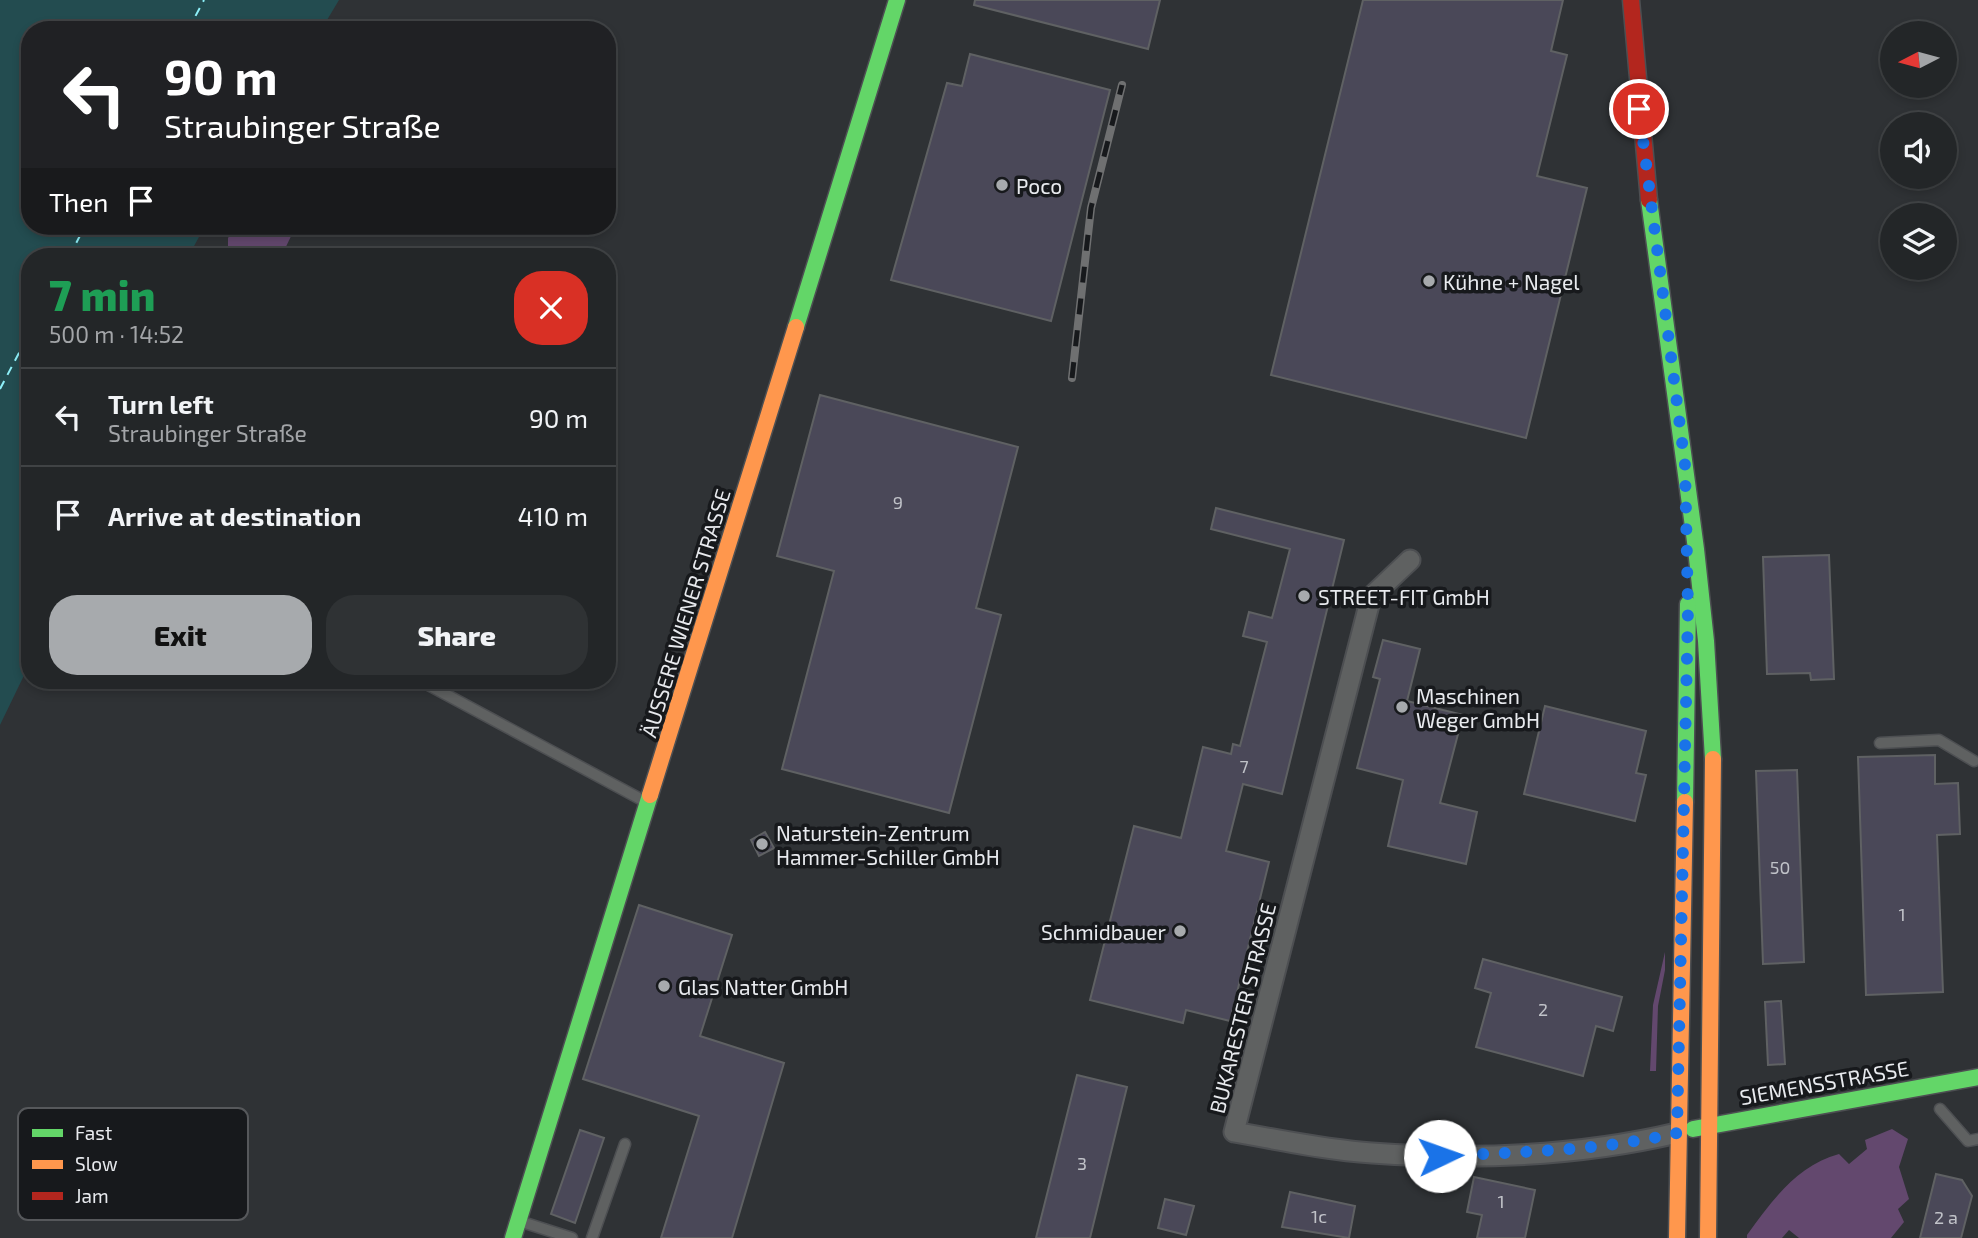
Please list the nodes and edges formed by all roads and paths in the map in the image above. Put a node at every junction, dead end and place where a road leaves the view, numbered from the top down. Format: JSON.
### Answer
{"nodes":[{"id":1,"x":897,"y":0,"type":"edge"},
{"id":2,"x":1631,"y":0,"type":"edge"},
{"id":3,"x":1685,"y":465,"type":"junction"},
{"id":4,"x":1410,"y":560,"type":"dead end"},
{"id":5,"x":436,"y":689,"type":"edge"},
{"id":6,"x":1880,"y":743,"type":"dead end"},
{"id":7,"x":1975,"y":761,"type":"dead end"},
{"id":8,"x":648,"y":803,"type":"junction"},
{"id":9,"x":1978,"y":1077,"type":"edge"},
{"id":10,"x":1940,"y":1109,"type":"dead end"},
{"id":11,"x":1710,"y":1125,"type":"junction"},
{"id":12,"x":1677,"y":1133,"type":"junction"},
{"id":13,"x":1978,"y":1139,"type":"edge"},
{"id":14,"x":625,"y":1144,"type":"dead end"},
{"id":15,"x":518,"y":1221,"type":"junction"},
{"id":16,"x":513,"y":1238,"type":"edge"},
{"id":17,"x":572,"y":1238,"type":"edge"},
{"id":18,"x":592,"y":1238,"type":"edge"},
{"id":19,"x":1677,"y":1238,"type":"edge"},
{"id":20,"x":1708,"y":1238,"type":"edge"}],
"edges":[{"from":1,"to":8,"type":"main road","name":"ÄUSSERE WIENER STRASSE"},
{"from":2,"to":3,"type":"main road"},
{"from":3,"to":11,"type":"main road"},
{"from":3,"to":12,"type":"main road"},
{"from":4,"to":12,"type":"street","name":"BUKARESTER STRASSE"},
{"from":5,"to":8,"type":"lane"},
{"from":6,"to":7,"type":"lane"},
{"from":8,"to":15,"type":"main road","name":"ÄUSSERE WIENER STRASSE"},
{"from":9,"to":11,"type":"main road","name":"SIEMENSSTRASSE"},
{"from":10,"to":13,"type":"lane"},
{"from":11,"to":12,"type":"main road","name":"SIEMENSSTRASSE"},
{"from":11,"to":20,"type":"main road"},
{"from":12,"to":19,"type":"main road"},
{"from":14,"to":18,"type":"lane"},
{"from":15,"to":16,"type":"main road","name":"ÄUSSERE WIENER STRASSE"},
{"from":15,"to":17,"type":"lane"}]}
